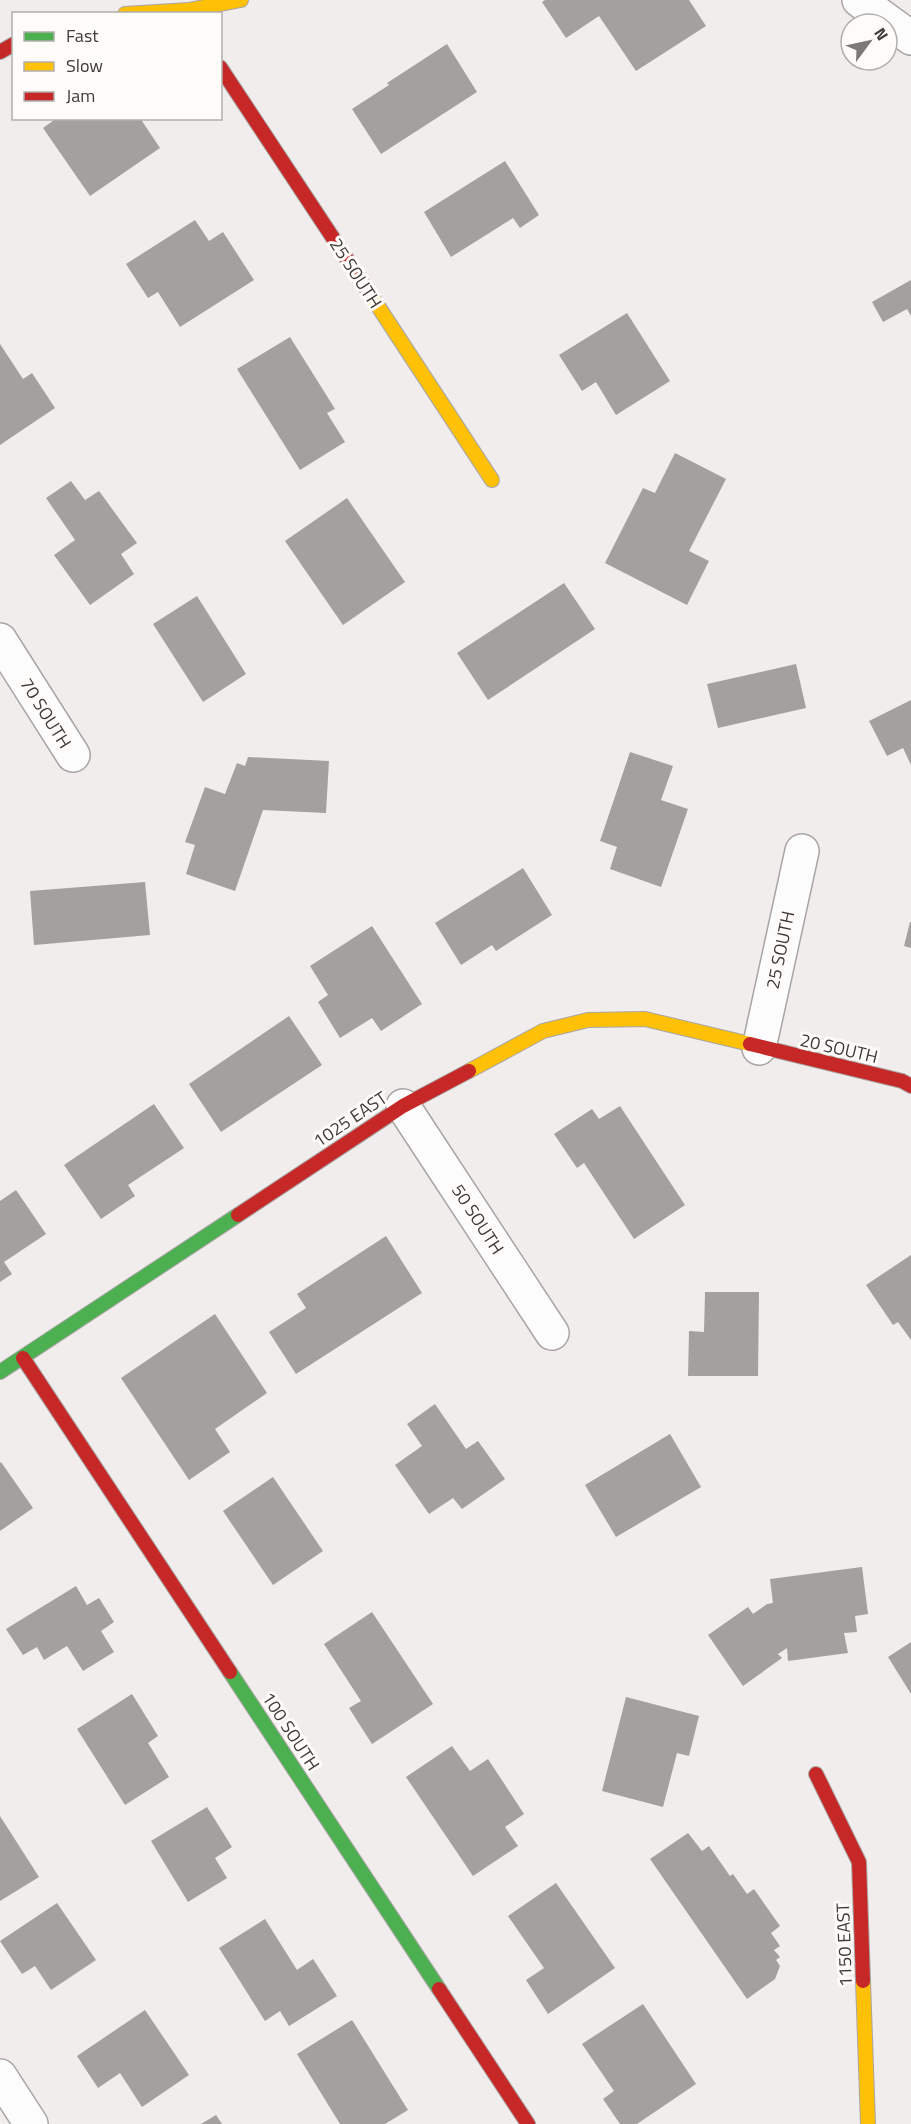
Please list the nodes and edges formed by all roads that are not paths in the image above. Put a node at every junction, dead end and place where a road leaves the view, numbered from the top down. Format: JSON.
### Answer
{"nodes":[{"id":1,"x":241,"y":0,"type":"edge"},
{"id":2,"x":860,"y":0,"type":"edge"},
{"id":3,"x":190,"y":12,"type":"edge"},
{"id":4,"x":911,"y":38,"type":"edge"},
{"id":5,"x":222,"y":70,"type":"edge"},
{"id":6,"x":492,"y":480,"type":"dead end"},
{"id":7,"x":0,"y":640,"type":"edge"},
{"id":8,"x":73,"y":755,"type":"dead end"},
{"id":9,"x":802,"y":851,"type":"dead end"},
{"id":10,"x":759,"y":1048,"type":"junction"},
{"id":11,"x":911,"y":1086,"type":"edge"},
{"id":12,"x":403,"y":1106,"type":"junction"},
{"id":13,"x":552,"y":1333,"type":"dead end"},
{"id":14,"x":23,"y":1358,"type":"junction"},
{"id":15,"x":0,"y":1372,"type":"edge"},
{"id":16,"x":816,"y":1774,"type":"dead end"},
{"id":17,"x":0,"y":2076,"type":"edge"},
{"id":18,"x":31,"y":2124,"type":"edge"},
{"id":19,"x":528,"y":2124,"type":"edge"},
{"id":20,"x":868,"y":2124,"type":"edge"}],
"edges":[{"from":1,"to":3,"type":"street"},
{"from":2,"to":4,"type":"street"},
{"from":5,"to":6,"type":"street","name":"25 SOUTH"},
{"from":7,"to":8,"type":"street","name":"70 SOUTH"},
{"from":9,"to":10,"type":"street","name":"25 SOUTH"},
{"from":10,"to":11,"type":"street","name":"20 SOUTH"},
{"from":10,"to":12,"type":"street","name":"1025 EAST"},
{"from":12,"to":13,"type":"street","name":"50 SOUTH"},
{"from":12,"to":14,"type":"street","name":"1025 EAST"},
{"from":14,"to":15,"type":"street","name":"1025 EAST"},
{"from":14,"to":19,"type":"street","name":"100 SOUTH"},
{"from":16,"to":20,"type":"street","name":"1150 EAST"},
{"from":17,"to":18,"type":"street"}]}
